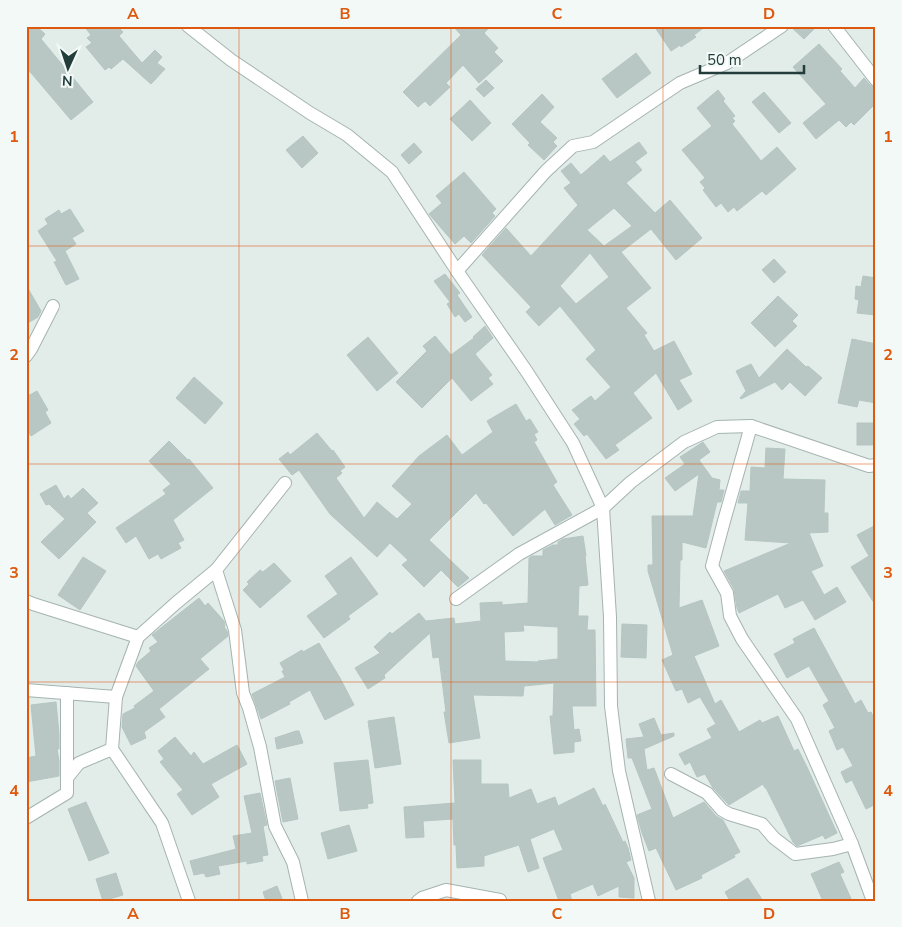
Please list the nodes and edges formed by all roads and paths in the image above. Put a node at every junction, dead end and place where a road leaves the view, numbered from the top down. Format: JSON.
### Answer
{"nodes":[{"id":1,"x":188,"y":26,"type":"edge"},
{"id":2,"x":782,"y":26,"type":"edge"},
{"id":3,"x":834,"y":26,"type":"edge"},
{"id":4,"x":876,"y":80,"type":"edge"},
{"id":5,"x":457,"y":271,"type":"junction"},
{"id":6,"x":53,"y":306,"type":"dead end"},
{"id":7,"x":26,"y":356,"type":"edge"},
{"id":8,"x":751,"y":426,"type":"junction"},
{"id":9,"x":876,"y":465,"type":"edge"},
{"id":10,"x":285,"y":483,"type":"dead end"},
{"id":11,"x":603,"y":508,"type":"junction"},
{"id":12,"x":216,"y":570,"type":"junction"},
{"id":13,"x":456,"y":599,"type":"dead end"},
{"id":14,"x":26,"y":601,"type":"edge"},
{"id":15,"x":138,"y":637,"type":"junction"},
{"id":16,"x":26,"y":690,"type":"edge"},
{"id":17,"x":67,"y":693,"type":"junction"},
{"id":18,"x":116,"y":697,"type":"junction"},
{"id":19,"x":112,"y":749,"type":"junction"},
{"id":20,"x":671,"y":774,"type":"dead end"},
{"id":21,"x":67,"y":778,"type":"junction"},
{"id":22,"x":26,"y":818,"type":"edge"},
{"id":23,"x":852,"y":844,"type":"junction"},
{"id":24,"x":500,"y":900,"type":"edge"},
{"id":25,"x":190,"y":901,"type":"edge"},
{"id":26,"x":302,"y":901,"type":"edge"},
{"id":27,"x":418,"y":901,"type":"edge"},
{"id":28,"x":649,"y":901,"type":"edge"},
{"id":29,"x":873,"y":901,"type":"edge"}],
"edges":[{"from":1,"to":5,"type":"street"},
{"from":2,"to":5,"type":"street"},
{"from":3,"to":4,"type":"street"},
{"from":5,"to":11,"type":"street"},
{"from":6,"to":7,"type":"street"},
{"from":8,"to":9,"type":"street"},
{"from":8,"to":11,"type":"street"},
{"from":8,"to":23,"type":"street"},
{"from":10,"to":12,"type":"street"},
{"from":11,"to":13,"type":"street"},
{"from":11,"to":28,"type":"street"},
{"from":12,"to":15,"type":"street"},
{"from":12,"to":26,"type":"street"},
{"from":14,"to":15,"type":"street"},
{"from":15,"to":18,"type":"street"},
{"from":16,"to":17,"type":"street"},
{"from":17,"to":18,"type":"street"},
{"from":17,"to":21,"type":"street"},
{"from":18,"to":19,"type":"street"},
{"from":19,"to":21,"type":"street"},
{"from":19,"to":25,"type":"street"},
{"from":20,"to":23,"type":"street"},
{"from":21,"to":22,"type":"street"},
{"from":23,"to":29,"type":"street"},
{"from":24,"to":27,"type":"street"}]}
